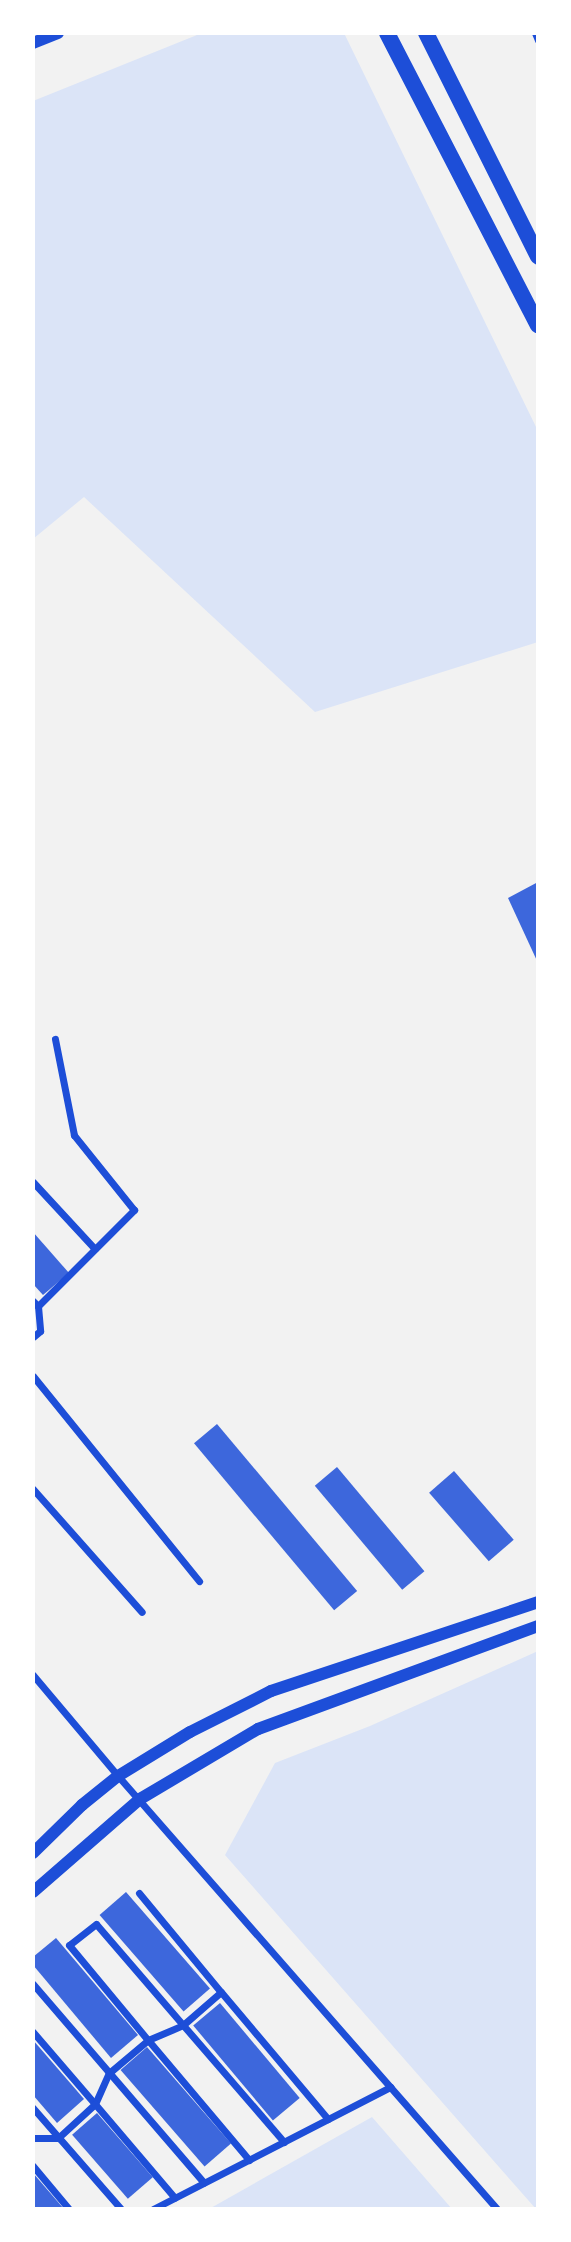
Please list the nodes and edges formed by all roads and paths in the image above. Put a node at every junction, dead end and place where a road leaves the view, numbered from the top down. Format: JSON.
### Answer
{"nodes":[{"id":1,"x":58,"y":33,"type":"edge"},
{"id":2,"x":387,"y":33,"type":"edge"},
{"id":3,"x":426,"y":33,"type":"edge"},
{"id":4,"x":535,"y":33,"type":"edge"},
{"id":5,"x":538,"y":40,"type":"edge"},
{"id":6,"x":33,"y":43,"type":"edge"},
{"id":7,"x":538,"y":257,"type":"edge"},
{"id":8,"x":538,"y":325,"type":"edge"},
{"id":9,"x":55,"y":1039,"type":"dead end"},
{"id":10,"x":33,"y":1182,"type":"edge"},
{"id":11,"x":95,"y":1249,"type":"junction"},
{"id":12,"x":36,"y":1303,"type":"edge"},
{"id":13,"x":33,"y":1337,"type":"edge"},
{"id":14,"x":33,"y":1376,"type":"edge"},
{"id":15,"x":33,"y":1489,"type":"edge"},
{"id":16,"x":199,"y":1581,"type":"dead end"},
{"id":17,"x":538,"y":1602,"type":"edge"},
{"id":18,"x":142,"y":1612,"type":"dead end"},
{"id":19,"x":538,"y":1626,"type":"edge"},
{"id":20,"x":33,"y":1675,"type":"edge"},
{"id":21,"x":118,"y":1776,"type":"junction"},
{"id":22,"x":140,"y":1799,"type":"junction"},
{"id":23,"x":33,"y":1853,"type":"edge"},
{"id":24,"x":33,"y":1892,"type":"edge"},
{"id":25,"x":139,"y":1893,"type":"dead end"},
{"id":26,"x":33,"y":1984,"type":"edge"},
{"id":27,"x":221,"y":1992,"type":"junction"},
{"id":28,"x":183,"y":2025,"type":"junction"},
{"id":29,"x":33,"y":2032,"type":"edge"},
{"id":30,"x":148,"y":2039,"type":"junction"},
{"id":31,"x":109,"y":2073,"type":"junction"},
{"id":32,"x":390,"y":2087,"type":"junction"},
{"id":33,"x":95,"y":2104,"type":"junction"},
{"id":34,"x":33,"y":2108,"type":"edge"},
{"id":35,"x":328,"y":2119,"type":"junction"},
{"id":36,"x":33,"y":2138,"type":"edge"},
{"id":37,"x":58,"y":2138,"type":"junction"},
{"id":38,"x":284,"y":2142,"type":"junction"},
{"id":39,"x":249,"y":2160,"type":"junction"},
{"id":40,"x":33,"y":2166,"type":"edge"},
{"id":41,"x":204,"y":2183,"type":"junction"},
{"id":42,"x":175,"y":2198,"type":"junction"},
{"id":43,"x":69,"y":2209,"type":"edge"},
{"id":44,"x":121,"y":2209,"type":"edge"},
{"id":45,"x":153,"y":2209,"type":"edge"},
{"id":46,"x":497,"y":2209,"type":"edge"}],
"edges":[{"from":1,"to":6,"type":"street"},
{"from":2,"to":8,"type":"main road"},
{"from":3,"to":7,"type":"main road"},
{"from":4,"to":5,"type":"street"},
{"from":9,"to":11,"type":"street"},
{"from":10,"to":11,"type":"street"},
{"from":11,"to":12,"type":"street"},
{"from":12,"to":13,"type":"street"},
{"from":14,"to":16,"type":"street"},
{"from":15,"to":18,"type":"street"},
{"from":17,"to":21,"type":"street"},
{"from":19,"to":22,"type":"street"},
{"from":20,"to":21,"type":"street"},
{"from":21,"to":22,"type":"street"},
{"from":21,"to":23,"type":"street"},
{"from":22,"to":24,"type":"street"},
{"from":22,"to":32,"type":"street"},
{"from":25,"to":27,"type":"street"},
{"from":26,"to":31,"type":"street"},
{"from":27,"to":28,"type":"street"},
{"from":27,"to":35,"type":"street"},
{"from":28,"to":30,"type":"street"},
{"from":28,"to":30,"type":"street"},
{"from":28,"to":38,"type":"street"},
{"from":29,"to":33,"type":"street"},
{"from":30,"to":31,"type":"street"},
{"from":30,"to":39,"type":"street"},
{"from":31,"to":33,"type":"street"},
{"from":31,"to":41,"type":"street"},
{"from":32,"to":35,"type":"street"},
{"from":32,"to":46,"type":"street"},
{"from":33,"to":37,"type":"street"},
{"from":33,"to":42,"type":"street"},
{"from":34,"to":37,"type":"street"},
{"from":35,"to":38,"type":"street"},
{"from":36,"to":37,"type":"street"},
{"from":37,"to":44,"type":"street"},
{"from":38,"to":39,"type":"street"},
{"from":39,"to":41,"type":"street"},
{"from":40,"to":43,"type":"street"},
{"from":41,"to":42,"type":"street"},
{"from":42,"to":45,"type":"street"}]}
